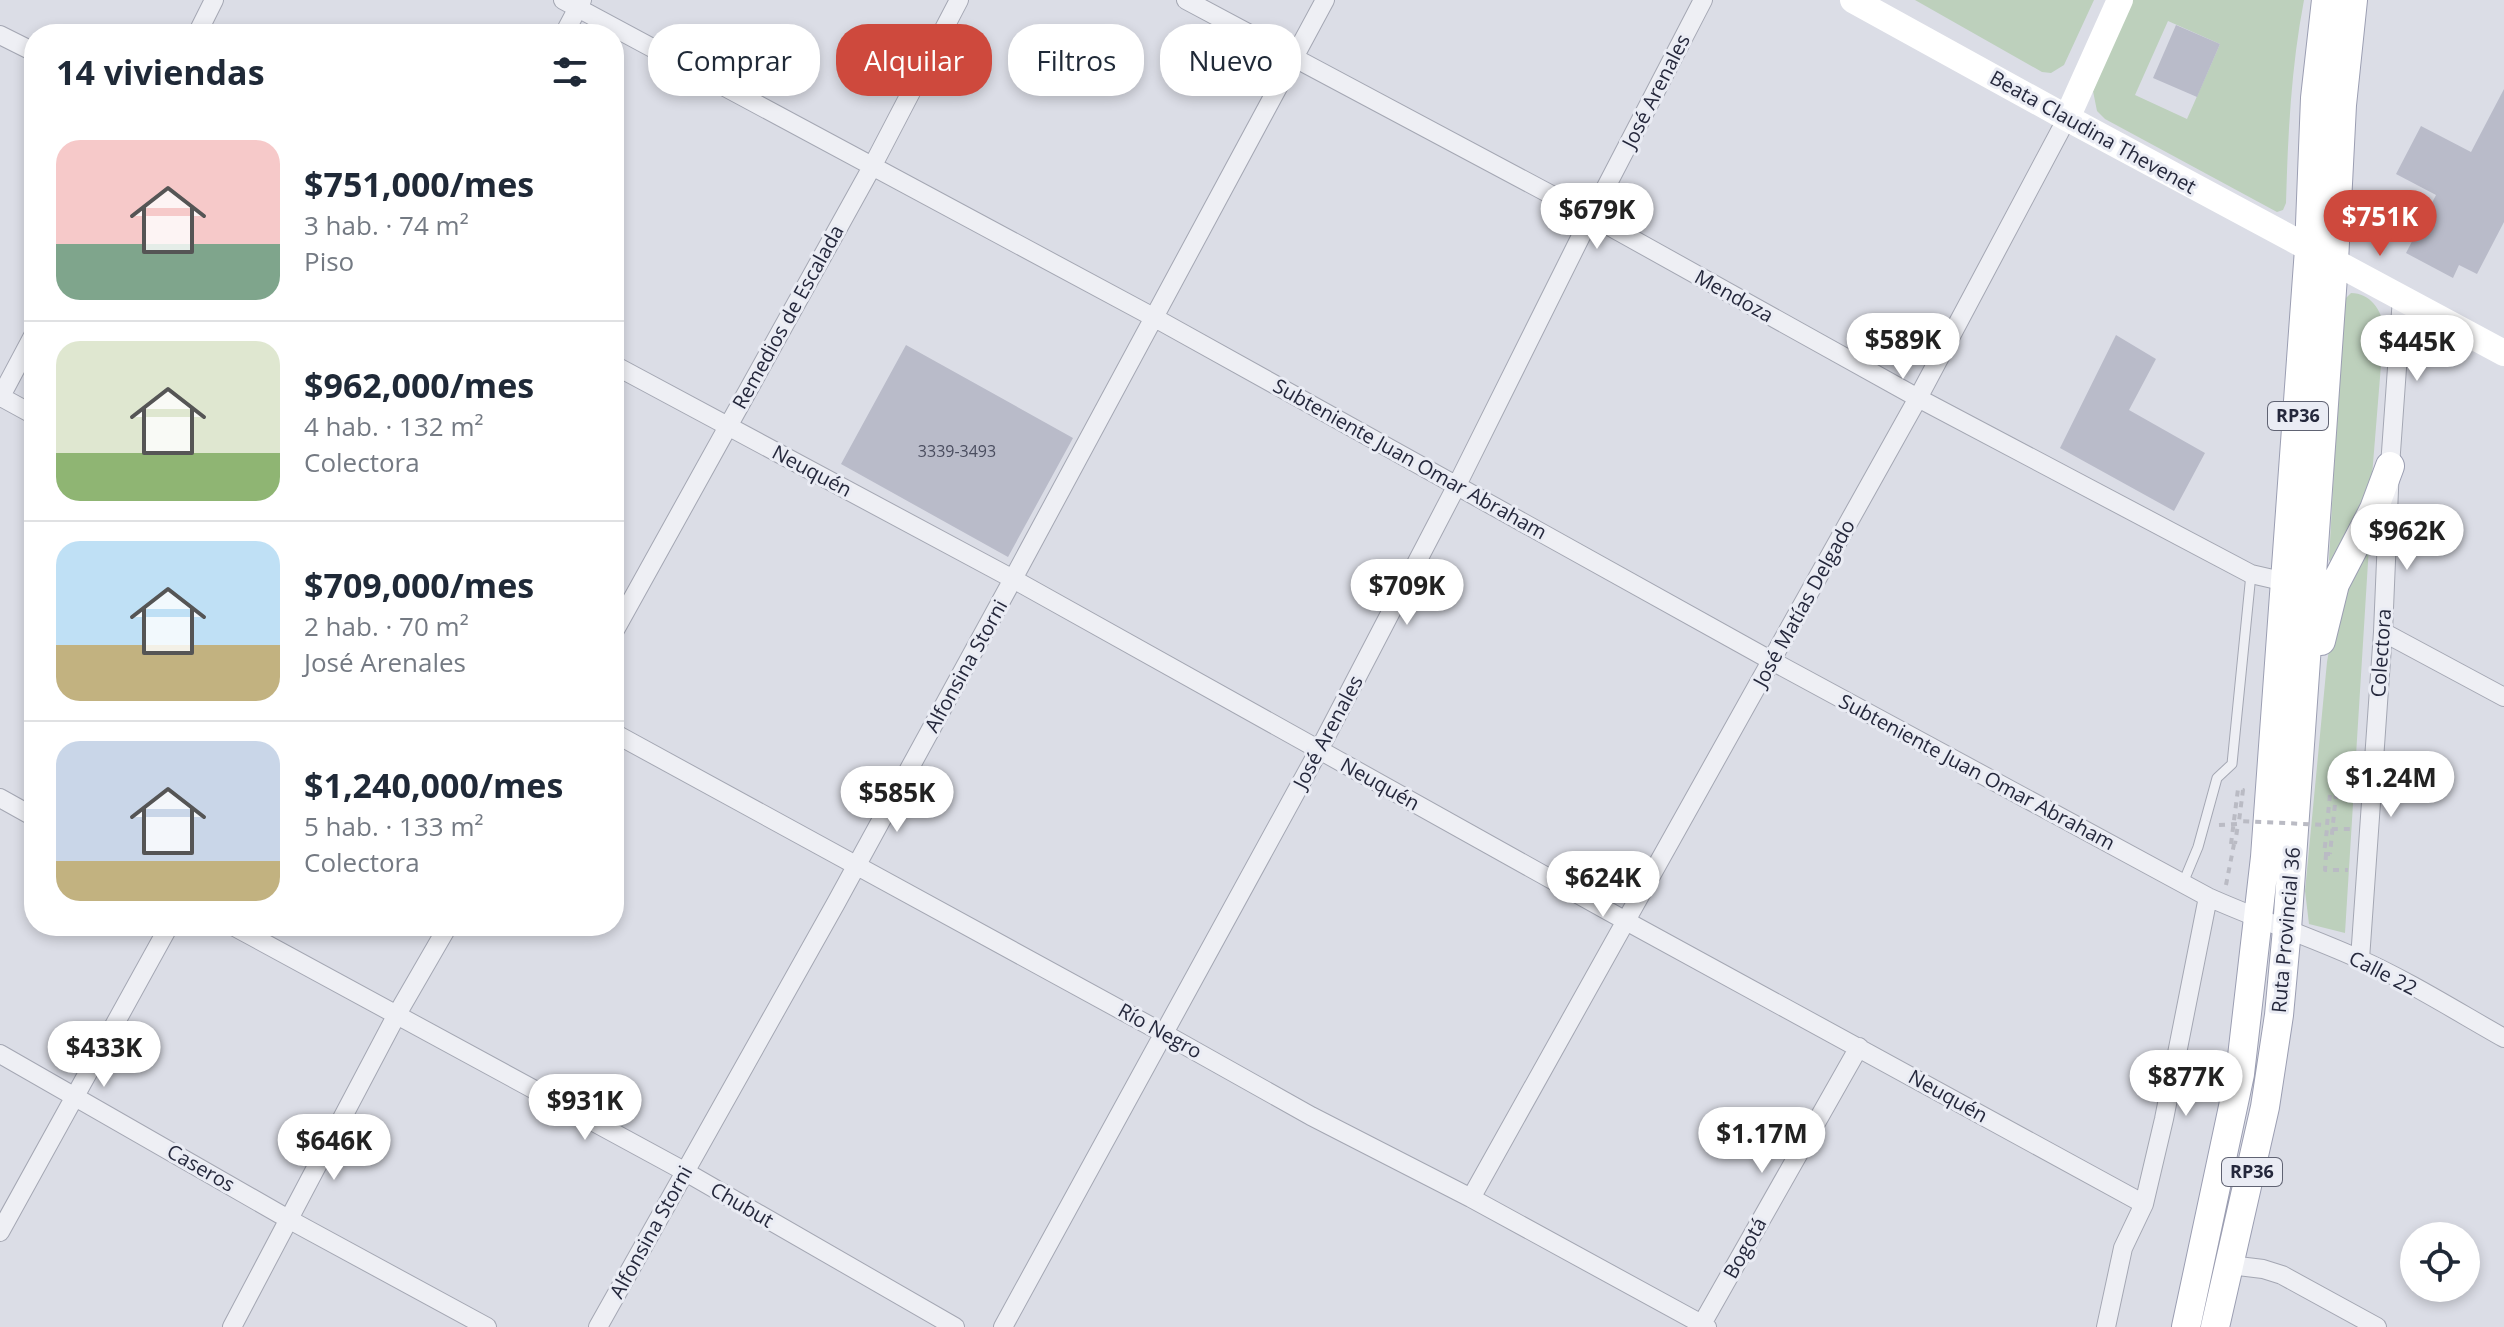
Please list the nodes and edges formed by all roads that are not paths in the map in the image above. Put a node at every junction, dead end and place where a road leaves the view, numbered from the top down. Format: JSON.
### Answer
{"nodes":[{"id":1,"x":214,"y":0,"type":"edge"},
{"id":2,"x":959,"y":0,"type":"edge"},
{"id":3,"x":1186,"y":0,"type":"edge"},
{"id":4,"x":1325,"y":0,"type":"edge"},
{"id":5,"x":1703,"y":0,"type":"edge"},
{"id":6,"x":1853,"y":0,"type":"edge"},
{"id":7,"x":2120,"y":0,"type":"edge"},
{"id":8,"x":2326,"y":0,"type":"edge"},
{"id":9,"x":2353,"y":0,"type":"edge"},
{"id":10,"x":574,"y":3,"type":"edge"},
{"id":11,"x":202,"y":24,"type":"edge"},
{"id":12,"x":567,"y":24,"type":"edge"},
{"id":13,"x":613,"y":24,"type":"edge"},
{"id":14,"x":1231,"y":24,"type":"edge"},
{"id":15,"x":624,"y":30,"type":"edge"},
{"id":16,"x":0,"y":35,"type":"edge"},
{"id":17,"x":1301,"y":43,"type":"edge"},
{"id":18,"x":24,"y":47,"type":"edge"},
{"id":19,"x":1301,"y":61,"type":"edge"},
{"id":20,"x":1272,"y":96,"type":"edge"},
{"id":21,"x":2067,"y":118,"type":"junction"},
{"id":22,"x":873,"y":165,"type":"junction"},
{"id":23,"x":1591,"y":216,"type":"junction"},
{"id":24,"x":2322,"y":256,"type":"junction"},
{"id":25,"x":2402,"y":298,"type":"junction"},
{"id":26,"x":1155,"y":318,"type":"junction"},
{"id":27,"x":24,"y":348,"type":"edge"},
{"id":28,"x":2504,"y":353,"type":"edge"},
{"id":29,"x":624,"y":370,"type":"edge"},
{"id":30,"x":4,"y":377,"type":"edge"},
{"id":31,"x":0,"y":398,"type":"edge"},
{"id":32,"x":1918,"y":398,"type":"junction"},
{"id":33,"x":24,"y":410,"type":"edge"},
{"id":34,"x":727,"y":426,"type":"junction"},
{"id":35,"x":2390,"y":466,"type":"junction"},
{"id":36,"x":1457,"y":485,"type":"junction"},
{"id":37,"x":2251,"y":574,"type":"junction"},
{"id":38,"x":1013,"y":579,"type":"junction"},
{"id":39,"x":2286,"y":582,"type":"junction"},
{"id":40,"x":624,"y":614,"type":"edge"},
{"id":41,"x":2383,"y":632,"type":"junction"},
{"id":42,"x":1772,"y":661,"type":"junction"},
{"id":43,"x":2504,"y":697,"type":"edge"},
{"id":44,"x":624,"y":738,"type":"edge"},
{"id":45,"x":1319,"y":750,"type":"junction"},
{"id":46,"x":2299,"y":763,"type":"junction"},
{"id":47,"x":0,"y":798,"type":"edge"},
{"id":48,"x":24,"y":811,"type":"edge"},
{"id":49,"x":855,"y":865,"type":"junction"},
{"id":50,"x":2183,"y":883,"type":"junction"},
{"id":51,"x":2216,"y":900,"type":"junction"},
{"id":52,"x":2256,"y":919,"type":"junction"},
{"id":53,"x":1626,"y":921,"type":"junction"},
{"id":54,"x":2287,"y":929,"type":"junction"},
{"id":55,"x":164,"y":936,"type":"edge"},
{"id":56,"x":251,"y":936,"type":"edge"},
{"id":57,"x":442,"y":936,"type":"edge"},
{"id":58,"x":2360,"y":959,"type":"junction"},
{"id":59,"x":396,"y":1016,"type":"junction"},
{"id":60,"x":1163,"y":1033,"type":"junction"},
{"id":61,"x":2504,"y":1038,"type":"edge"},
{"id":62,"x":1859,"y":1047,"type":"junction"},
{"id":63,"x":0,"y":1054,"type":"edge"},
{"id":64,"x":76,"y":1096,"type":"junction"},
{"id":65,"x":684,"y":1171,"type":"junction"},
{"id":66,"x":1471,"y":1198,"type":"junction"},
{"id":67,"x":2144,"y":1204,"type":"junction"},
{"id":68,"x":290,"y":1220,"type":"junction"},
{"id":69,"x":0,"y":1232,"type":"edge"},
{"id":70,"x":2230,"y":1265,"type":"junction"},
{"id":71,"x":1705,"y":1326,"type":"edge"},
{"id":72,"x":232,"y":1327,"type":"edge"},
{"id":73,"x":487,"y":1327,"type":"edge"},
{"id":74,"x":598,"y":1327,"type":"edge"},
{"id":75,"x":955,"y":1327,"type":"edge"},
{"id":76,"x":1003,"y":1327,"type":"edge"},
{"id":77,"x":2106,"y":1327,"type":"edge"},
{"id":78,"x":2186,"y":1327,"type":"edge"},
{"id":79,"x":2215,"y":1327,"type":"edge"},
{"id":80,"x":2377,"y":1327,"type":"edge"}],
"edges":[{"from":1,"to":11,"type":"street"},
{"from":2,"to":22,"type":"street","name":"Remedios de Escalada"},
{"from":3,"to":14,"type":"street","name":"Mendoza"},
{"from":4,"to":17,"type":"street","name":"Alfonsina Storni"},
{"from":5,"to":23,"type":"street","name":"José Arenales"},
{"from":6,"to":21,"type":"main road","name":"Beata Claudina Thevenet"},
{"from":7,"to":21,"type":"main road","name":"José Matías Delgado"},
{"from":8,"to":24,"type":"main road","name":"Ruta Provincial 36","number":"RP36"},
{"from":9,"to":24,"type":"main road","name":"Ruta Provincial 36","number":"RP36"},
{"from":10,"to":12,"type":"street"},
{"from":10,"to":13,"type":"street","name":"Subteniente Juan Omar Abraham"},
{"from":15,"to":22,"type":"street","name":"Subteniente Juan Omar Abraham"},
{"from":16,"to":18,"type":"street"},
{"from":19,"to":23,"type":"street","name":"Mendoza"},
{"from":20,"to":26,"type":"street","name":"Alfonsina Storni"},
{"from":21,"to":24,"type":"main road","name":"Beata Claudina Thevenet"},
{"from":21,"to":32,"type":"street","name":"José Matías Delgado"},
{"from":22,"to":26,"type":"street","name":"Subteniente Juan Omar Abraham"},
{"from":22,"to":34,"type":"street","name":"Remedios de Escalada"},
{"from":23,"to":32,"type":"street","name":"Mendoza"},
{"from":23,"to":36,"type":"street","name":"José Arenales"},
{"from":24,"to":25,"type":"main road","name":"Beata Claudina Thevenet"},
{"from":24,"to":39,"type":"main road","name":"Ruta Provincial 36","number":"RP36"},
{"from":24,"to":46,"type":"main road","name":"Ruta Provincial 36","number":"RP36"},
{"from":25,"to":28,"type":"main road","name":"Beata Claudina Thevenet"},
{"from":25,"to":35,"type":"street","name":"Colectora"},
{"from":26,"to":36,"type":"street","name":"Subteniente Juan Omar Abraham"},
{"from":26,"to":38,"type":"street","name":"Alfonsina Storni"},
{"from":27,"to":30,"type":"street"},
{"from":29,"to":34,"type":"street","name":"Neuquén"},
{"from":30,"to":31,"type":"street"},
{"from":31,"to":33,"type":"street"},
{"from":32,"to":37,"type":"street","name":"Mendoza"},
{"from":32,"to":42,"type":"street","name":"José Matías Delgado"},
{"from":34,"to":38,"type":"street","name":"Neuquén"},
{"from":34,"to":40,"type":"street","name":"Remedios de Escalada"},
{"from":35,"to":41,"type":"street","name":"Colectora"},
{"from":35,"to":46,"type":"main road"},
{"from":36,"to":42,"type":"street","name":"Subteniente Juan Omar Abraham"},
{"from":36,"to":45,"type":"street","name":"José Arenales"},
{"from":37,"to":39,"type":"street","name":"Mendoza"},
{"from":37,"to":50,"type":"lane"},
{"from":38,"to":45,"type":"street","name":"Neuquén"},
{"from":38,"to":49,"type":"street","name":"Alfonsina Storni"},
{"from":39,"to":52,"type":"main road","name":"Ruta Provincial 36","number":"RP36"},
{"from":41,"to":43,"type":"street"},
{"from":41,"to":58,"type":"street","name":"Colectora"},
{"from":42,"to":50,"type":"street","name":"Subteniente Juan Omar Abraham"},
{"from":42,"to":53,"type":"street","name":"José Matías Delgado"},
{"from":44,"to":49,"type":"street","name":"Río Negro"},
{"from":45,"to":53,"type":"street","name":"Neuquén"},
{"from":45,"to":60,"type":"street","name":"José Arenales"},
{"from":46,"to":54,"type":"main road","name":"Ruta Provincial 36","number":"RP36"},
{"from":47,"to":48,"type":"street"},
{"from":49,"to":60,"type":"street","name":"Río Negro"},
{"from":49,"to":65,"type":"street","name":"Alfonsina Storni"},
{"from":50,"to":51,"type":"street","name":"Subteniente Juan Omar Abraham"},
{"from":51,"to":52,"type":"street","name":"Subteniente Juan Omar Abraham"},
{"from":51,"to":67,"type":"street"},
{"from":52,"to":54,"type":"street","name":"Calle 22"},
{"from":52,"to":78,"type":"main road","name":"Ruta Provincial 36","number":"RP36"},
{"from":53,"to":62,"type":"street","name":"Neuquén"},
{"from":53,"to":66,"type":"street","name":"José Matías Delgado"},
{"from":54,"to":58,"type":"street","name":"Calle 22"},
{"from":54,"to":70,"type":"main road","name":"Ruta Provincial 36","number":"RP36"},
{"from":55,"to":64,"type":"street"},
{"from":56,"to":59,"type":"street","name":"Chubut"},
{"from":57,"to":59,"type":"street"},
{"from":58,"to":61,"type":"street","name":"Calle 22"},
{"from":59,"to":65,"type":"street","name":"Chubut"},
{"from":59,"to":68,"type":"street"},
{"from":60,"to":66,"type":"street","name":"Río Negro"},
{"from":60,"to":76,"type":"street","name":"José Arenales"},
{"from":62,"to":67,"type":"street","name":"Neuquén"},
{"from":62,"to":71,"type":"street","name":"Bogotá"},
{"from":63,"to":64,"type":"street","name":"Caseros"},
{"from":64,"to":68,"type":"street","name":"Caseros"},
{"from":64,"to":69,"type":"street"},
{"from":65,"to":74,"type":"street","name":"Alfonsina Storni"},
{"from":65,"to":75,"type":"street","name":"Chubut"},
{"from":66,"to":71,"type":"street","name":"Río Negro"},
{"from":67,"to":77,"type":"street"},
{"from":68,"to":72,"type":"street"},
{"from":68,"to":73,"type":"street","name":"Caseros"},
{"from":70,"to":79,"type":"main road","name":"Ruta Provincial 36","number":"RP36"},
{"from":70,"to":80,"type":"street"}]}
